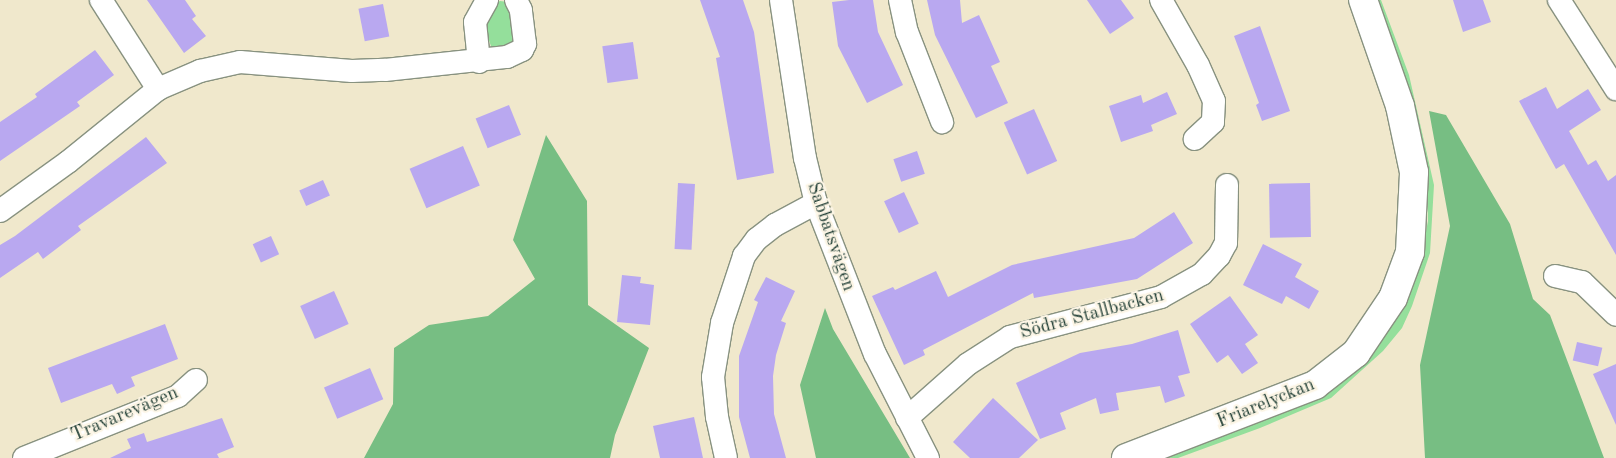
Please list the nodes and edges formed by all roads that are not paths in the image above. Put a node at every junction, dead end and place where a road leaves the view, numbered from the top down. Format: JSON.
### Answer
{"nodes":[{"id":1,"x":101,"y":0,"type":"edge"},
{"id":2,"x":487,"y":0,"type":"edge"},
{"id":3,"x":516,"y":0,"type":"edge"},
{"id":4,"x":781,"y":0,"type":"edge"},
{"id":5,"x":900,"y":0,"type":"edge"},
{"id":6,"x":1161,"y":0,"type":"edge"},
{"id":7,"x":1363,"y":0,"type":"edge"},
{"id":8,"x":1558,"y":0,"type":"edge"},
{"id":9,"x":479,"y":62,"type":"junction"},
{"id":10,"x":158,"y":89,"type":"junction"},
{"id":11,"x":1616,"y":89,"type":"edge"},
{"id":12,"x":942,"y":122,"type":"dead end"},
{"id":13,"x":1195,"y":139,"type":"dead end"},
{"id":14,"x":1227,"y":186,"type":"dead end"},
{"id":15,"x":816,"y":203,"type":"junction"},
{"id":16,"x":0,"y":211,"type":"edge"},
{"id":17,"x":1555,"y":276,"type":"dead end"},
{"id":18,"x":1616,"y":315,"type":"edge"},
{"id":19,"x":196,"y":380,"type":"dead end"},
{"id":20,"x":907,"y":418,"type":"junction"},
{"id":21,"x":24,"y":458,"type":"edge"},
{"id":22,"x":726,"y":458,"type":"edge"},
{"id":23,"x":928,"y":458,"type":"edge"},
{"id":24,"x":1126,"y":458,"type":"edge"}],
"edges":[{"from":1,"to":10,"type":"street"},
{"from":2,"to":9,"type":"street"},
{"from":3,"to":9,"type":"street"},
{"from":4,"to":15,"type":"street","name":"Sabbatsvägen"},
{"from":5,"to":12,"type":"street"},
{"from":6,"to":13,"type":"street"},
{"from":7,"to":24,"type":"street","name":"Friarelyckan"},
{"from":8,"to":11,"type":"street"},
{"from":9,"to":10,"type":"street"},
{"from":10,"to":16,"type":"street"},
{"from":14,"to":20,"type":"street","name":"Södra Stallbacken"},
{"from":15,"to":20,"type":"street","name":"Sabbatsvägen"},
{"from":15,"to":22,"type":"street"},
{"from":17,"to":18,"type":"street"},
{"from":19,"to":21,"type":"street","name":"Travarevägen"},
{"from":20,"to":23,"type":"street","name":"Sabbatsvägen"}]}
